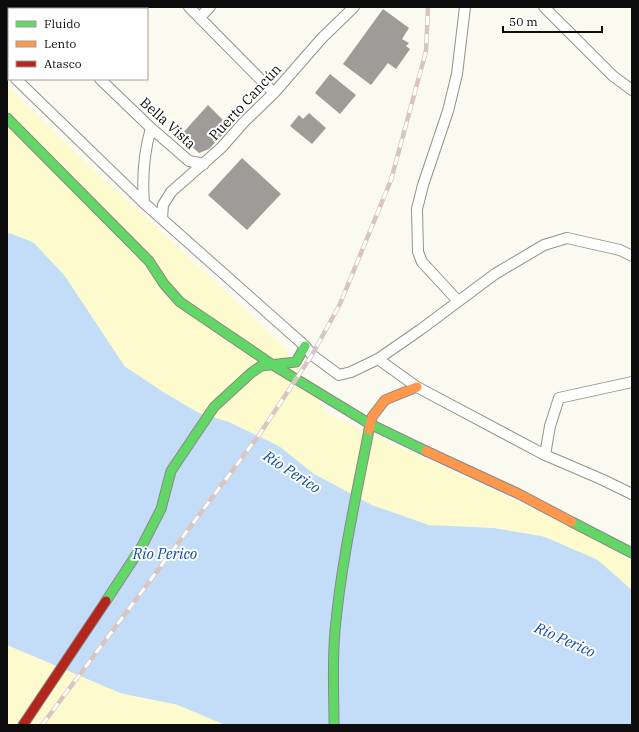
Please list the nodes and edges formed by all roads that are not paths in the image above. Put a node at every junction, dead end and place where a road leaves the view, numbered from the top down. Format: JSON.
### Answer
{"nodes":[{"id":1,"x":189,"y":7,"type":"edge"},
{"id":2,"x":210,"y":7,"type":"edge"},
{"id":3,"x":354,"y":7,"type":"edge"},
{"id":4,"x":465,"y":7,"type":"edge"},
{"id":5,"x":544,"y":7,"type":"edge"},
{"id":6,"x":200,"y":17,"type":"junction"},
{"id":7,"x":17,"y":80,"type":"edge"},
{"id":8,"x":101,"y":80,"type":"edge"},
{"id":9,"x":627,"y":83,"type":"edge"},
{"id":10,"x":632,"y":90,"type":"edge"},
{"id":11,"x":274,"y":93,"type":"junction"},
{"id":12,"x":7,"y":118,"type":"edge"},
{"id":13,"x":151,"y":128,"type":"junction"},
{"id":14,"x":204,"y":164,"type":"junction"},
{"id":15,"x":144,"y":203,"type":"junction"},
{"id":16,"x":162,"y":218,"type":"junction"},
{"id":17,"x":632,"y":256,"type":"edge"},
{"id":18,"x":458,"y":301,"type":"junction"},
{"id":19,"x":305,"y":346,"type":"junction"},
{"id":20,"x":378,"y":359,"type":"junction"},
{"id":21,"x":273,"y":365,"type":"junction"},
{"id":22,"x":632,"y":382,"type":"edge"},
{"id":23,"x":417,"y":387,"type":"junction"},
{"id":24,"x":370,"y":424,"type":"junction"},
{"id":25,"x":545,"y":455,"type":"junction"},
{"id":26,"x":632,"y":494,"type":"edge"},
{"id":27,"x":632,"y":553,"type":"edge"},
{"id":28,"x":23,"y":725,"type":"edge"},
{"id":29,"x":334,"y":725,"type":"edge"}],
"edges":[{"from":1,"to":6,"type":"street"},
{"from":2,"to":6,"type":"street"},
{"from":3,"to":11,"type":"street","name":"Puerto Cancún"},
{"from":4,"to":18,"type":"street"},
{"from":5,"to":9,"type":"street"},
{"from":6,"to":11,"type":"street"},
{"from":7,"to":15,"type":"street"},
{"from":8,"to":13,"type":"street","name":"Bella Vista"},
{"from":9,"to":10,"type":"street"},
{"from":11,"to":14,"type":"street","name":"Puerto Cancún"},
{"from":12,"to":21,"type":"street"},
{"from":13,"to":14,"type":"street","name":"Bella Vista"},
{"from":13,"to":15,"type":"street"},
{"from":14,"to":16,"type":"street","name":"Puerto Cancún"},
{"from":15,"to":16,"type":"street"},
{"from":16,"to":19,"type":"street"},
{"from":17,"to":18,"type":"street"},
{"from":18,"to":20,"type":"street"},
{"from":19,"to":20,"type":"street"},
{"from":19,"to":21,"type":"street"},
{"from":20,"to":23,"type":"street"},
{"from":21,"to":24,"type":"street"},
{"from":21,"to":28,"type":"street"},
{"from":22,"to":25,"type":"street"},
{"from":23,"to":24,"type":"street"},
{"from":23,"to":25,"type":"street"},
{"from":24,"to":27,"type":"street"},
{"from":24,"to":29,"type":"street"},
{"from":25,"to":26,"type":"street"}]}
